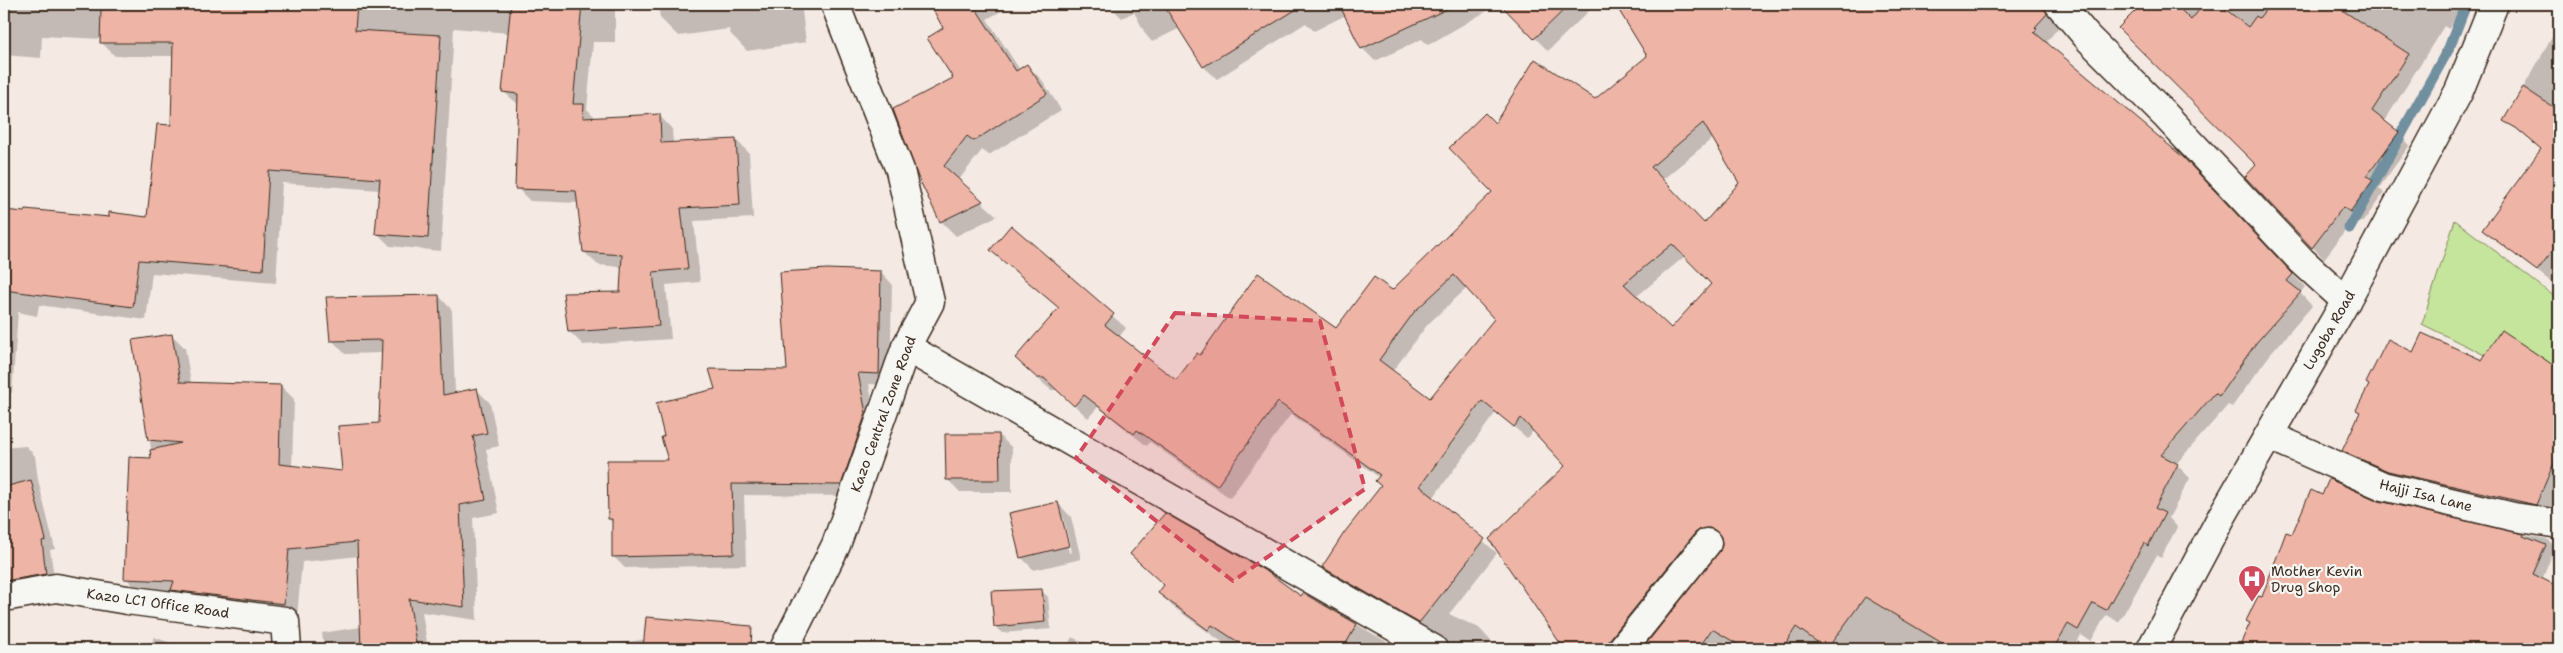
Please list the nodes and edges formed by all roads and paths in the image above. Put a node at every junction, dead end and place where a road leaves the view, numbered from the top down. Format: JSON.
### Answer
{"nodes":[{"id":1,"x":835,"y":4,"type":"edge"},
{"id":2,"x":2059,"y":4,"type":"edge"},
{"id":3,"x":2494,"y":4,"type":"edge"},
{"id":4,"x":2346,"y":301,"type":"junction"},
{"id":5,"x":906,"y":347,"type":"junction"},
{"id":6,"x":2270,"y":436,"type":"junction"},
{"id":7,"x":2559,"y":524,"type":"edge"},
{"id":8,"x":1707,"y":543,"type":"dead end"},
{"id":9,"x":4,"y":596,"type":"edge"},
{"id":10,"x":287,"y":649,"type":"edge"},
{"id":11,"x":784,"y":649,"type":"edge"},
{"id":12,"x":1433,"y":649,"type":"edge"},
{"id":13,"x":1622,"y":649,"type":"edge"},
{"id":14,"x":2151,"y":649,"type":"edge"}],
"edges":[{"from":1,"to":5,"type":"street","name":"Kazo Central Zone Road"},
{"from":2,"to":4,"type":"street"},
{"from":3,"to":4,"type":"street","name":"Lugoba Road"},
{"from":4,"to":6,"type":"street","name":"Lugoba Road"},
{"from":5,"to":11,"type":"street","name":"Kazo Central Zone Road"},
{"from":5,"to":12,"type":"street"},
{"from":6,"to":7,"type":"street","name":"Hajji Isa Lane"},
{"from":6,"to":14,"type":"street","name":"Lugoba Road"},
{"from":8,"to":13,"type":"street"},
{"from":9,"to":10,"type":"street","name":"Kazo LC1 Office Road"}]}
